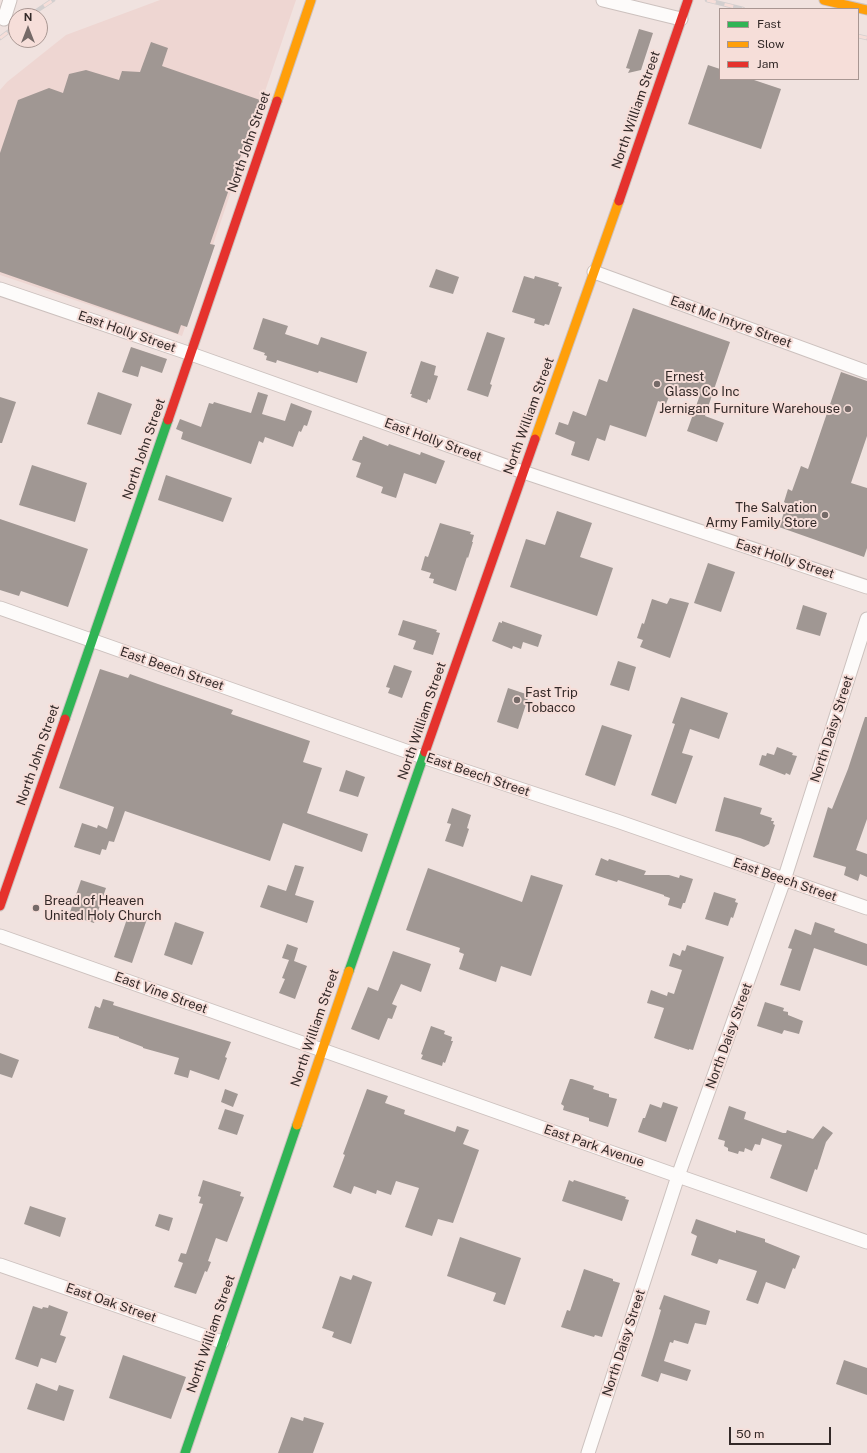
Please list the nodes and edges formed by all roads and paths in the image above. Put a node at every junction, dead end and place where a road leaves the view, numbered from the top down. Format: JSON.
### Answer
{"nodes":[{"id":1,"x":10,"y":0,"type":"edge"},
{"id":2,"x":311,"y":0,"type":"edge"},
{"id":3,"x":603,"y":0,"type":"edge"},
{"id":4,"x":688,"y":0,"type":"edge"},
{"id":5,"x":824,"y":0,"type":"edge"},
{"id":6,"x":858,"y":8,"type":"edge"},
{"id":7,"x":4,"y":19,"type":"dead end"},
{"id":8,"x":681,"y":19,"type":"junction"},
{"id":9,"x":594,"y":272,"type":"junction"},
{"id":10,"x":0,"y":289,"type":"edge"},
{"id":11,"x":191,"y":354,"type":"junction"},
{"id":12,"x":867,"y":372,"type":"edge"},
{"id":13,"x":523,"y":472,"type":"junction"},
{"id":14,"x":867,"y":587,"type":"edge"},
{"id":15,"x":0,"y":608,"type":"edge"},
{"id":16,"x":867,"y":619,"type":"edge"},
{"id":17,"x":91,"y":640,"type":"junction"},
{"id":18,"x":423,"y":757,"type":"junction"},
{"id":19,"x":784,"y":880,"type":"junction"},
{"id":20,"x":0,"y":906,"type":"edge"},
{"id":21,"x":867,"y":908,"type":"edge"},
{"id":22,"x":0,"y":936,"type":"edge"},
{"id":23,"x":321,"y":1050,"type":"junction"},
{"id":24,"x":678,"y":1176,"type":"junction"},
{"id":25,"x":867,"y":1242,"type":"edge"},
{"id":26,"x":0,"y":1265,"type":"edge"},
{"id":27,"x":222,"y":1342,"type":"junction"},
{"id":28,"x":185,"y":1453,"type":"edge"},
{"id":29,"x":588,"y":1453,"type":"edge"}],
"edges":[{"from":1,"to":7,"type":"street"},
{"from":2,"to":11,"type":"main road","name":"North John Street"},
{"from":3,"to":8,"type":"street"},
{"from":4,"to":8,"type":"main road","name":"North William Street"},
{"from":5,"to":6,"type":"main road"},
{"from":8,"to":9,"type":"main road","name":"North William Street"},
{"from":9,"to":12,"type":"street","name":"East Mc Intyre Street"},
{"from":9,"to":13,"type":"main road","name":"North William Street"},
{"from":10,"to":11,"type":"street","name":"East Holly Street"},
{"from":11,"to":13,"type":"street","name":"East Holly Street"},
{"from":11,"to":17,"type":"main road","name":"North John Street"},
{"from":13,"to":14,"type":"street","name":"East Holly Street"},
{"from":13,"to":18,"type":"main road","name":"North William Street"},
{"from":15,"to":17,"type":"street","name":"East Beech Street"},
{"from":16,"to":19,"type":"street","name":"North Daisy Street"},
{"from":17,"to":18,"type":"street","name":"East Beech Street"},
{"from":17,"to":20,"type":"main road","name":"North John Street"},
{"from":18,"to":19,"type":"street","name":"East Beech Street"},
{"from":18,"to":23,"type":"main road","name":"North William Street"},
{"from":19,"to":21,"type":"street","name":"East Beech Street"},
{"from":19,"to":24,"type":"street","name":"North Daisy Street"},
{"from":22,"to":23,"type":"street","name":"East Vine Street"},
{"from":23,"to":24,"type":"street","name":"East Park Avenue"},
{"from":23,"to":27,"type":"main road","name":"North William Street"},
{"from":24,"to":25,"type":"street","name":"East Park Avenue"},
{"from":24,"to":29,"type":"street","name":"North Daisy Street"},
{"from":26,"to":27,"type":"street","name":"East Oak Street"},
{"from":27,"to":28,"type":"main road","name":"North William Street"}]}
